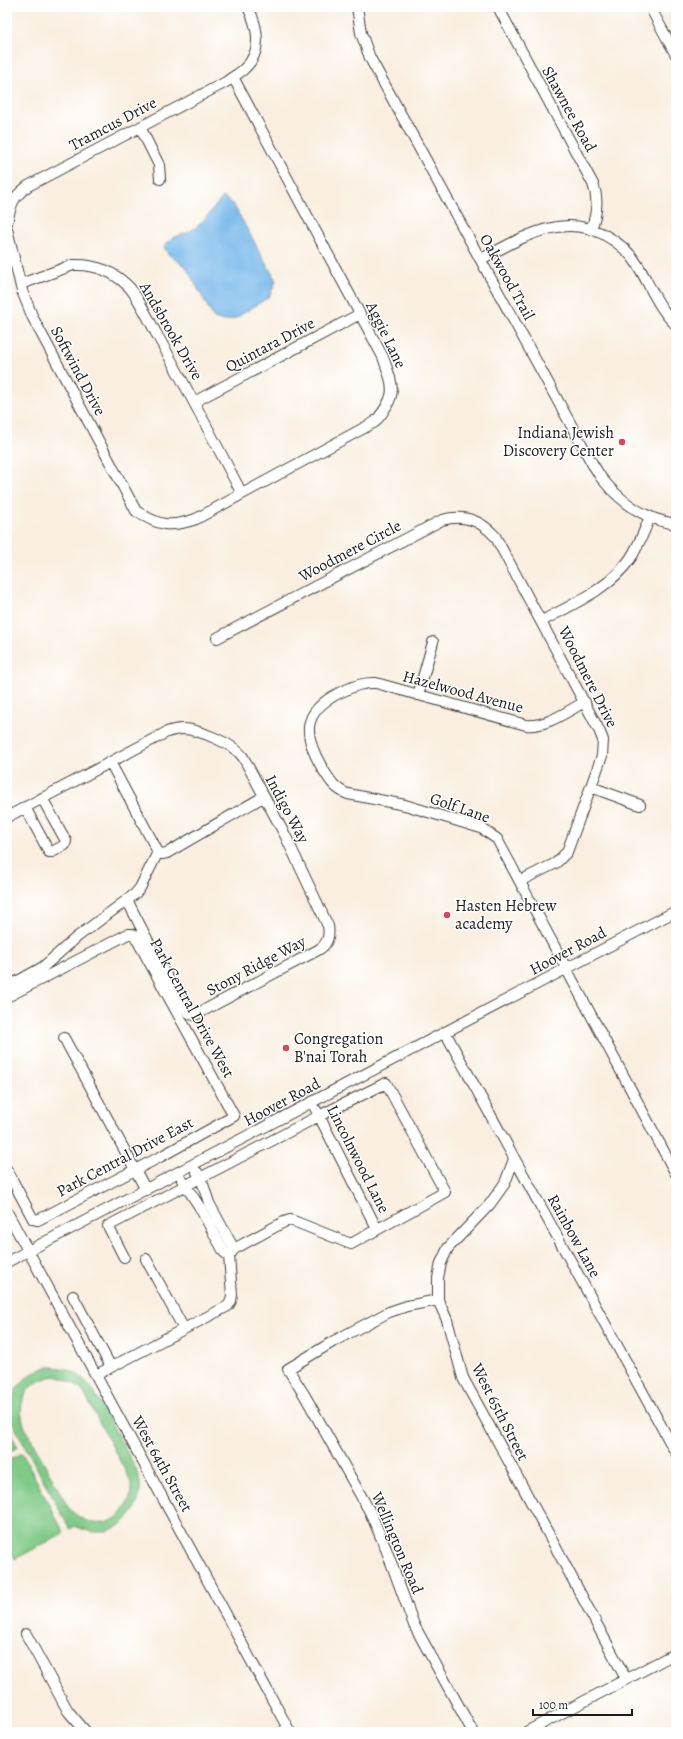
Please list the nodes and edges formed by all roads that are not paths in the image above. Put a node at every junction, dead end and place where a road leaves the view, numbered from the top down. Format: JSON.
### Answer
{"nodes":[{"id":1,"x":248,"y":7,"type":"edge"},
{"id":2,"x":357,"y":7,"type":"edge"},
{"id":3,"x":498,"y":7,"type":"edge"},
{"id":4,"x":650,"y":7,"type":"edge"},
{"id":5,"x":676,"y":55,"type":"edge"},
{"id":6,"x":233,"y":77,"type":"junction"},
{"id":7,"x":140,"y":127,"type":"junction"},
{"id":8,"x":160,"y":179,"type":"dead end"},
{"id":9,"x":9,"y":202,"type":"edge"},
{"id":10,"x":7,"y":223,"type":"edge"},
{"id":11,"x":7,"y":229,"type":"edge"},
{"id":12,"x":591,"y":229,"type":"junction"},
{"id":13,"x":481,"y":260,"type":"junction"},
{"id":14,"x":21,"y":284,"type":"junction"},
{"id":15,"x":360,"y":314,"type":"junction"},
{"id":16,"x":676,"y":325,"type":"edge"},
{"id":17,"x":194,"y":402,"type":"junction"},
{"id":18,"x":242,"y":494,"type":"junction"},
{"id":19,"x":650,"y":516,"type":"junction"},
{"id":20,"x":145,"y":517,"type":"joint"},
{"id":21,"x":676,"y":524,"type":"edge"},
{"id":22,"x":497,"y":538,"type":"joint"},
{"id":23,"x":542,"y":620,"type":"junction"},
{"id":24,"x":217,"y":638,"type":"dead end"},
{"id":25,"x":433,"y":642,"type":"dead end"},
{"id":26,"x":354,"y":686,"type":"joint"},
{"id":27,"x":418,"y":695,"type":"junction"},
{"id":28,"x":584,"y":702,"type":"junction"},
{"id":29,"x":110,"y":762,"type":"junction"},
{"id":30,"x":591,"y":787,"type":"junction"},
{"id":31,"x":263,"y":797,"type":"junction"},
{"id":32,"x":42,"y":798,"type":"junction"},
{"id":33,"x":640,"y":805,"type":"dead end"},
{"id":34,"x":25,"y":807,"type":"junction"},
{"id":35,"x":7,"y":817,"type":"edge"},
{"id":36,"x":158,"y":852,"type":"junction"},
{"id":37,"x":520,"y":881,"type":"junction"},
{"id":38,"x":126,"y":900,"type":"junction"},
{"id":39,"x":676,"y":911,"type":"edge"},
{"id":40,"x":328,"y":937,"type":"joint"},
{"id":41,"x":566,"y":969,"type":"junction"},
{"id":42,"x":7,"y":987,"type":"edge"},
{"id":43,"x":7,"y":997,"type":"edge"},
{"id":44,"x":445,"y":1032,"type":"junction"},
{"id":45,"x":64,"y":1038,"type":"dead end"},
{"id":46,"x":312,"y":1103,"type":"junction"},
{"id":47,"x":234,"y":1116,"type":"joint"},
{"id":48,"x":319,"y":1116,"type":"junction"},
{"id":49,"x":514,"y":1159,"type":"junction"},
{"id":50,"x":194,"y":1165,"type":"junction"},
{"id":51,"x":7,"y":1170,"type":"edge"},
{"id":52,"x":134,"y":1170,"type":"junction"},
{"id":53,"x":178,"y":1173,"type":"junction"},
{"id":54,"x":676,"y":1174,"type":"edge"},
{"id":55,"x":201,"y":1178,"type":"junction"},
{"id":56,"x":185,"y":1185,"type":"junction"},
{"id":57,"x":146,"y":1190,"type":"junction"},
{"id":58,"x":7,"y":1212,"type":"edge"},
{"id":59,"x":377,"y":1229,"type":"junction"},
{"id":60,"x":29,"y":1251,"type":"junction"},
{"id":61,"x":231,"y":1253,"type":"junction"},
{"id":62,"x":124,"y":1257,"type":"dead end"},
{"id":63,"x":146,"y":1259,"type":"dead end"},
{"id":64,"x":7,"y":1262,"type":"edge"},
{"id":65,"x":73,"y":1296,"type":"dead end"},
{"id":66,"x":438,"y":1300,"type":"junction"},
{"id":67,"x":184,"y":1329,"type":"junction"},
{"id":68,"x":111,"y":1367,"type":"junction"},
{"id":69,"x":96,"y":1375,"type":"junction"},
{"id":70,"x":676,"y":1454,"type":"edge"},
{"id":71,"x":26,"y":1634,"type":"dead end"},
{"id":72,"x":676,"y":1653,"type":"edge"},
{"id":73,"x":626,"y":1679,"type":"junction"},
{"id":74,"x":86,"y":1732,"type":"edge"},
{"id":75,"x":290,"y":1732,"type":"edge"},
{"id":76,"x":472,"y":1732,"type":"edge"},
{"id":77,"x":526,"y":1732,"type":"edge"}],
"edges":[{"from":1,"to":6,"type":"street","name":"Tramcus Drive"},
{"from":2,"to":13,"type":"street","name":"Oakwood Trail"},
{"from":3,"to":12,"type":"street","name":"Shawnee Road"},
{"from":4,"to":5,"type":"street"},
{"from":6,"to":7,"type":"street","name":"Tramcus Drive"},
{"from":6,"to":15,"type":"street","name":"Aggie Lane"},
{"from":7,"to":8,"type":"street"},
{"from":7,"to":9,"type":"street","name":"Tramcus Drive"},
{"from":9,"to":10,"type":"street"},
{"from":11,"to":14,"type":"street","name":"Softwind Drive"},
{"from":12,"to":13,"type":"street"},
{"from":12,"to":16,"type":"street"},
{"from":13,"to":19,"type":"street","name":"Oakwood Trail"},
{"from":14,"to":17,"type":"street","name":"Andsbrook Drive"},
{"from":14,"to":20,"type":"street","name":"Softwind Drive"},
{"from":15,"to":17,"type":"street","name":"Quintara Drive"},
{"from":15,"to":18,"type":"street","name":"Aggie Lane"},
{"from":17,"to":18,"type":"street","name":"Andsbrook Drive"},
{"from":18,"to":20,"type":"street","name":"Aggie Lane"},
{"from":19,"to":21,"type":"street","name":"Oakwood Trail"},
{"from":19,"to":23,"type":"street"},
{"from":22,"to":23,"type":"street","name":"Woodmere Drive"},
{"from":22,"to":24,"type":"street","name":"Woodmere Circle"},
{"from":23,"to":28,"type":"street","name":"Woodmere Drive"},
{"from":25,"to":27,"type":"street"},
{"from":26,"to":27,"type":"street","name":"Hazelwood Avenue"},
{"from":26,"to":37,"type":"street","name":"Golf Lane"},
{"from":27,"to":28,"type":"street","name":"Hazelwood Avenue"},
{"from":28,"to":30,"type":"street","name":"Woodmere Drive"},
{"from":29,"to":31,"type":"street","name":"Indigo Way"},
{"from":29,"to":32,"type":"street"},
{"from":29,"to":36,"type":"street"},
{"from":30,"to":33,"type":"street"},
{"from":30,"to":37,"type":"street","name":"Woodmere Drive"},
{"from":31,"to":36,"type":"street"},
{"from":31,"to":40,"type":"street","name":"Indigo Way"},
{"from":32,"to":34,"type":"street"},
{"from":32,"to":34,"type":"street"},
{"from":34,"to":35,"type":"street"},
{"from":36,"to":38,"type":"street"},
{"from":37,"to":41,"type":"street","name":"Golf Lane"},
{"from":38,"to":40,"type":"street","name":"Stony Ridge Way"},
{"from":38,"to":42,"type":"street"},
{"from":39,"to":41,"type":"street","name":"Hoover Road"},
{"from":41,"to":44,"type":"street","name":"Hoover Road"},
{"from":41,"to":54,"type":"street","name":"Golf Lane"},
{"from":43,"to":47,"type":"street","name":"Park Central Drive West"},
{"from":44,"to":46,"type":"street","name":"Hoover Road"},
{"from":44,"to":49,"type":"street","name":"Rainbow Lane"},
{"from":45,"to":52,"type":"street"},
{"from":46,"to":48,"type":"street","name":"Lincolnwood Lane"},
{"from":46,"to":50,"type":"street","name":"Hoover Road"},
{"from":47,"to":52,"type":"street","name":"Park Central Drive East"},
{"from":48,"to":55,"type":"street","name":"Hoover Road"},
{"from":48,"to":59,"type":"street","name":"Lincolnwood Lane"},
{"from":48,"to":59,"type":"street","name":"Hoover Road"},
{"from":49,"to":66,"type":"street","name":"West 65th Street"},
{"from":49,"to":70,"type":"street","name":"Rainbow Lane"},
{"from":50,"to":53,"type":"street","name":"Hoover Road"},
{"from":50,"to":55,"type":"street"},
{"from":51,"to":52,"type":"street","name":"Park Central Drive East"},
{"from":52,"to":57,"type":"street"},
{"from":53,"to":56,"type":"street"},
{"from":53,"to":57,"type":"street","name":"Hoover Road"},
{"from":55,"to":56,"type":"street","name":"Hoover Road"},
{"from":55,"to":61,"type":"street"},
{"from":56,"to":61,"type":"street"},
{"from":56,"to":62,"type":"street","name":"Hoover Road"},
{"from":57,"to":60,"type":"street","name":"Hoover Road"},
{"from":58,"to":60,"type":"street","name":"West 64th Street"},
{"from":59,"to":61,"type":"street"},
{"from":60,"to":64,"type":"street","name":"Hoover Road"},
{"from":60,"to":69,"type":"street","name":"West 64th Street"},
{"from":61,"to":67,"type":"street"},
{"from":63,"to":67,"type":"street"},
{"from":65,"to":68,"type":"street"},
{"from":66,"to":73,"type":"street","name":"West 65th Street"},
{"from":66,"to":76,"type":"street","name":"Wellington Road"},
{"from":67,"to":68,"type":"street"},
{"from":68,"to":69,"type":"street"},
{"from":69,"to":75,"type":"street","name":"West 64th Street"},
{"from":71,"to":74,"type":"street"},
{"from":72,"to":73,"type":"street"},
{"from":73,"to":77,"type":"street"}]}
